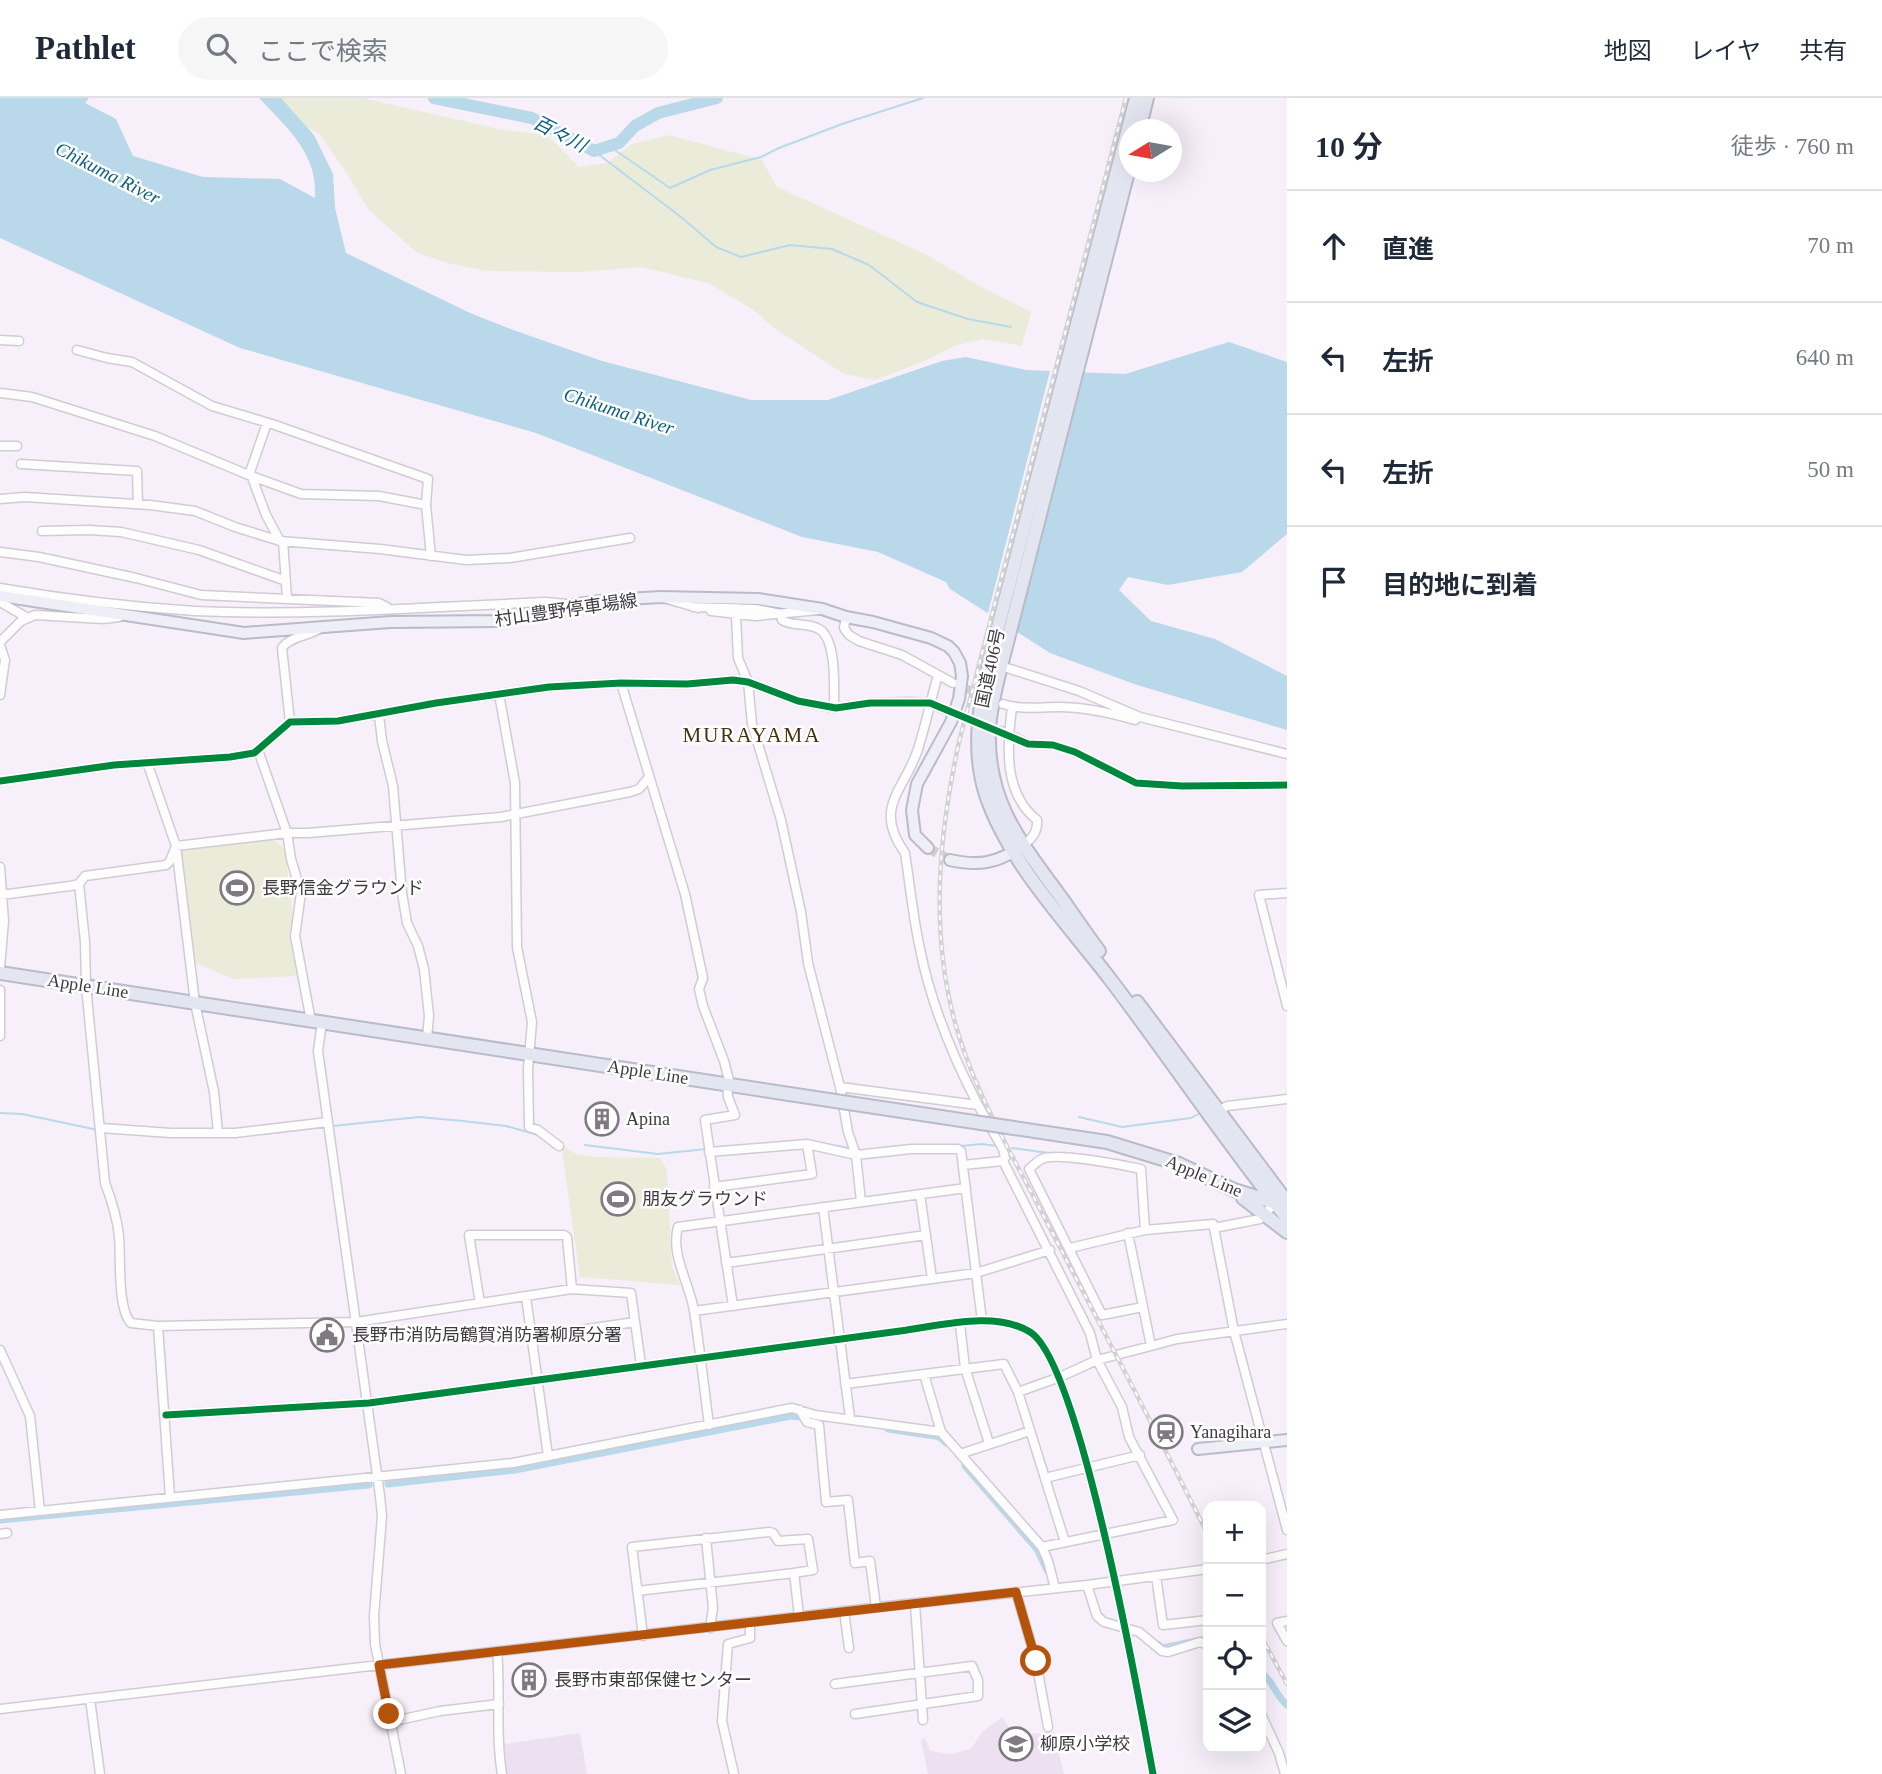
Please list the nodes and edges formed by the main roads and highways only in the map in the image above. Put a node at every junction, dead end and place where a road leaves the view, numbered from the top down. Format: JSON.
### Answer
{"nodes":[{"id":1,"x":1136,"y":98,"type":"edge"},
{"id":2,"x":1147,"y":98,"type":"edge"},
{"id":3,"x":1142,"y":119,"type":"edge"},
{"id":4,"x":1125,"y":182,"type":"edge"},
{"id":5,"x":0,"y":599,"type":"edge"},
{"id":6,"x":998,"y":659,"type":"junction"},
{"id":7,"x":928,"y":848,"type":"tunnel mouth"},
{"id":8,"x":1018,"y":849,"type":"junction"},
{"id":9,"x":950,"y":860,"type":"tunnel mouth"},
{"id":10,"x":0,"y":973,"type":"edge"},
{"id":11,"x":1214,"y":1113,"type":"junction"},
{"id":12,"x":1244,"y":1162,"type":"junction"},
{"id":13,"x":1231,"y":1188,"type":"junction"},
{"id":14,"x":1283,"y":1203,"type":"edge"},
{"id":15,"x":1287,"y":1218,"type":"edge"},
{"id":16,"x":1287,"y":1232,"type":"edge"},
{"id":17,"x":1287,"y":1440,"type":"edge"},
{"id":18,"x":1198,"y":1449,"type":"dead end"}],
"edges":[{"from":1,"to":6,"type":"highway","name":"国道406号"},
{"from":2,"to":3,"type":"highway"},
{"from":4,"to":6,"type":"highway","name":"国道406号"},
{"from":5,"to":7,"type":"main road","name":"村山豊野停車場線"},
{"from":6,"to":8,"type":"highway","name":"国道406号"},
{"from":8,"to":9,"type":"main road"},
{"from":8,"to":11,"type":"highway","name":"国道406号"},
{"from":10,"to":13,"type":"highway","name":"Apple Line","bridge":true},
{"from":11,"to":12,"type":"highway","name":"国道406号"},
{"from":11,"to":14,"type":"highway","name":"国道406号"},
{"from":12,"to":13,"type":"highway"},
{"from":12,"to":14,"type":"highway","name":"国道406号"},
{"from":13,"to":14,"type":"highway","name":"Apple Line"},
{"from":13,"to":16,"type":"highway"},
{"from":14,"to":15,"type":"highway"},
{"from":17,"to":18,"type":"main road"}]}
